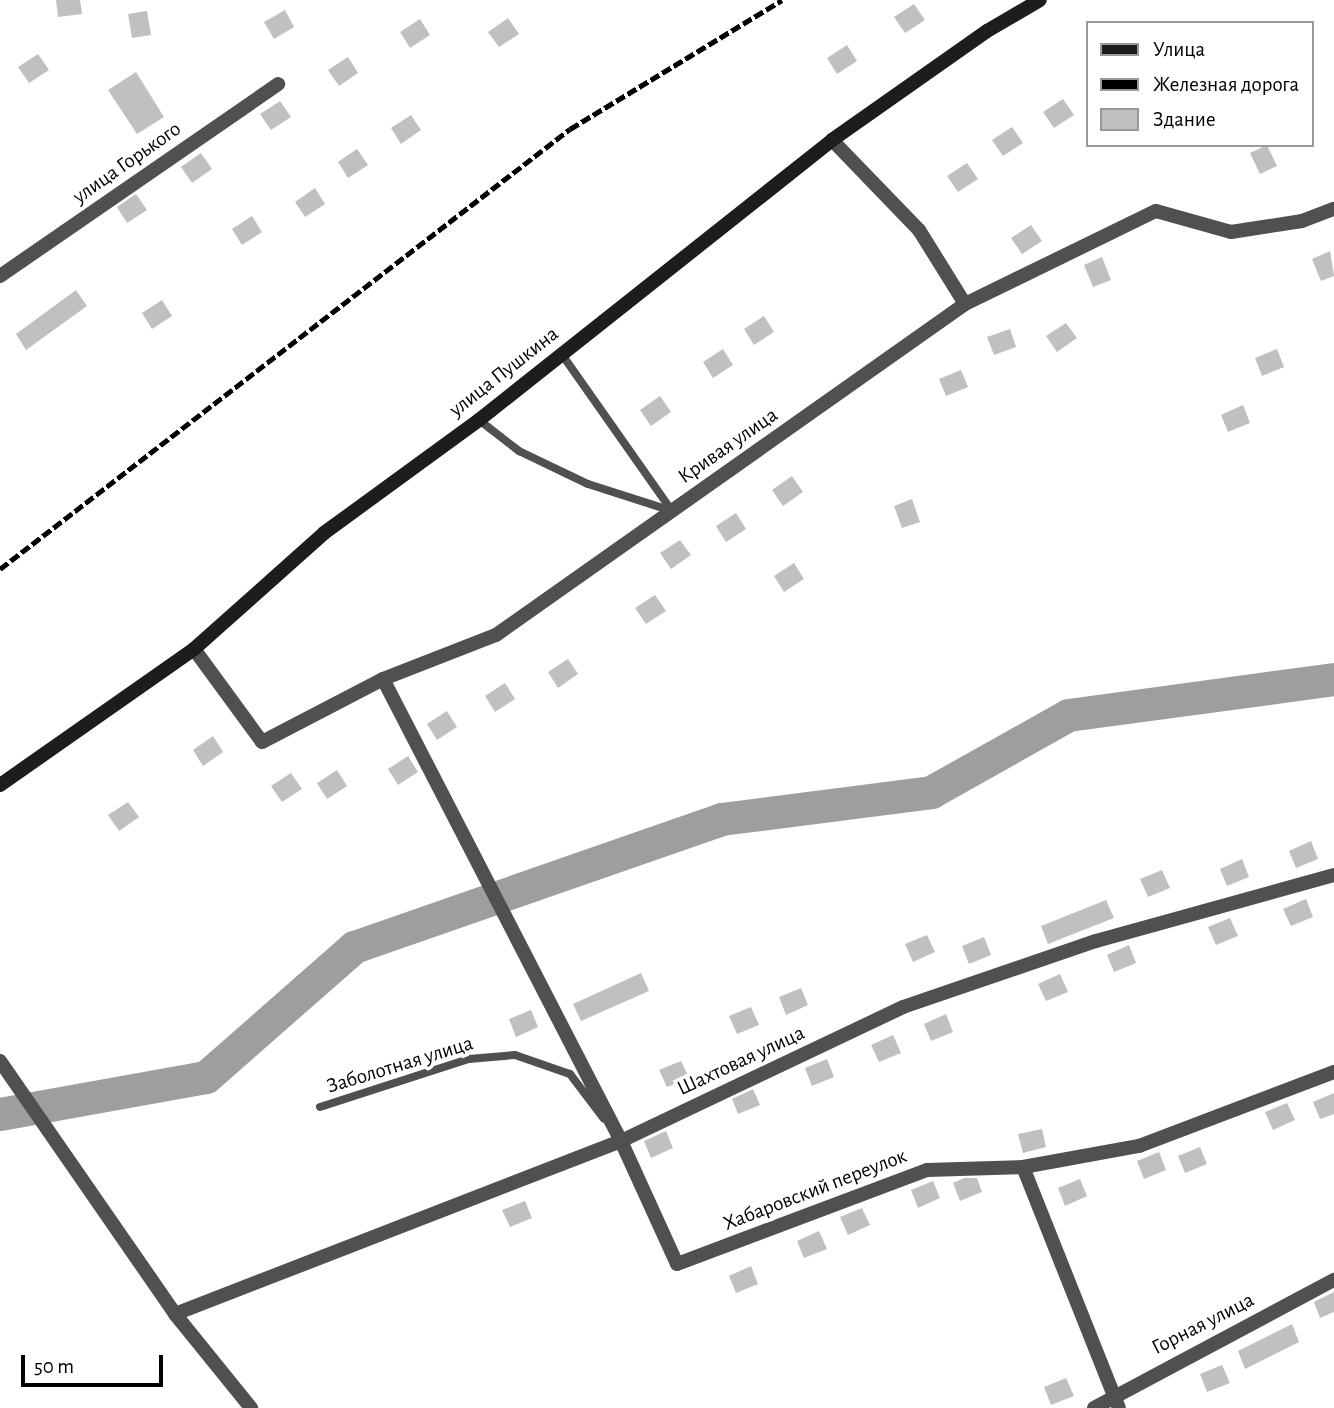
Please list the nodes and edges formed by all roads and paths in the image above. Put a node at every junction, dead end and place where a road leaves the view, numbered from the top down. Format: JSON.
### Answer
{"nodes":[{"id":1,"x":1040,"y":0,"type":"edge"},
{"id":2,"x":278,"y":84,"type":"dead end"},
{"id":3,"x":832,"y":140,"type":"junction"},
{"id":4,"x":1334,"y":209,"type":"edge"},
{"id":5,"x":0,"y":276,"type":"edge"},
{"id":6,"x":965,"y":304,"type":"junction"},
{"id":7,"x":561,"y":353,"type":"junction"},
{"id":8,"x":479,"y":420,"type":"junction"},
{"id":9,"x":671,"y":511,"type":"junction"},
{"id":10,"x":194,"y":649,"type":"junction"},
{"id":11,"x":383,"y":680,"type":"junction"},
{"id":12,"x":0,"y":785,"type":"edge"},
{"id":13,"x":1334,"y":874,"type":"edge"},
{"id":14,"x":0,"y":1061,"type":"edge"},
{"id":15,"x":1334,"y":1072,"type":"edge"},
{"id":16,"x":320,"y":1107,"type":"dead end"},
{"id":17,"x":621,"y":1141,"type":"junction"},
{"id":18,"x":1023,"y":1167,"type":"junction"},
{"id":19,"x":1334,"y":1280,"type":"edge"},
{"id":20,"x":175,"y":1314,"type":"junction"},
{"id":21,"x":1116,"y":1402,"type":"edge"},
{"id":22,"x":251,"y":1408,"type":"edge"},
{"id":23,"x":1094,"y":1408,"type":"edge"}],
"edges":[{"from":1,"to":3,"type":"main road","name":"улица Пушкина"},
{"from":2,"to":5,"type":"street","name":"улица Горького"},
{"from":3,"to":6,"type":"street"},
{"from":3,"to":7,"type":"main road","name":"улица Пушкина"},
{"from":4,"to":6,"type":"street","name":"Кривая улица"},
{"from":6,"to":9,"type":"street","name":"Кривая улица"},
{"from":7,"to":8,"type":"main road","name":"улица Пушкина"},
{"from":7,"to":9,"type":"lane"},
{"from":8,"to":9,"type":"lane"},
{"from":8,"to":10,"type":"main road","name":"улица Пушкина"},
{"from":9,"to":11,"type":"street","name":"Кривая улица"},
{"from":10,"to":11,"type":"street","name":"Кривая улица"},
{"from":10,"to":12,"type":"main road","name":"улица Пушкина"},
{"from":11,"to":17,"type":"street"},
{"from":13,"to":17,"type":"street","name":"Шахтовая улица"},
{"from":14,"to":20,"type":"street"},
{"from":15,"to":18,"type":"street","name":"Хабаровский переулок"},
{"from":16,"to":17,"type":"lane","name":"Заболотная улица"},
{"from":17,"to":18,"type":"street","name":"Хабаровский переулок"},
{"from":17,"to":20,"type":"street","name":"Шахтовая улица"},
{"from":18,"to":21,"type":"street"},
{"from":19,"to":21,"type":"street","name":"Горная улица"},
{"from":20,"to":22,"type":"street"},
{"from":21,"to":23,"type":"street","name":"Горная улица"}]}
